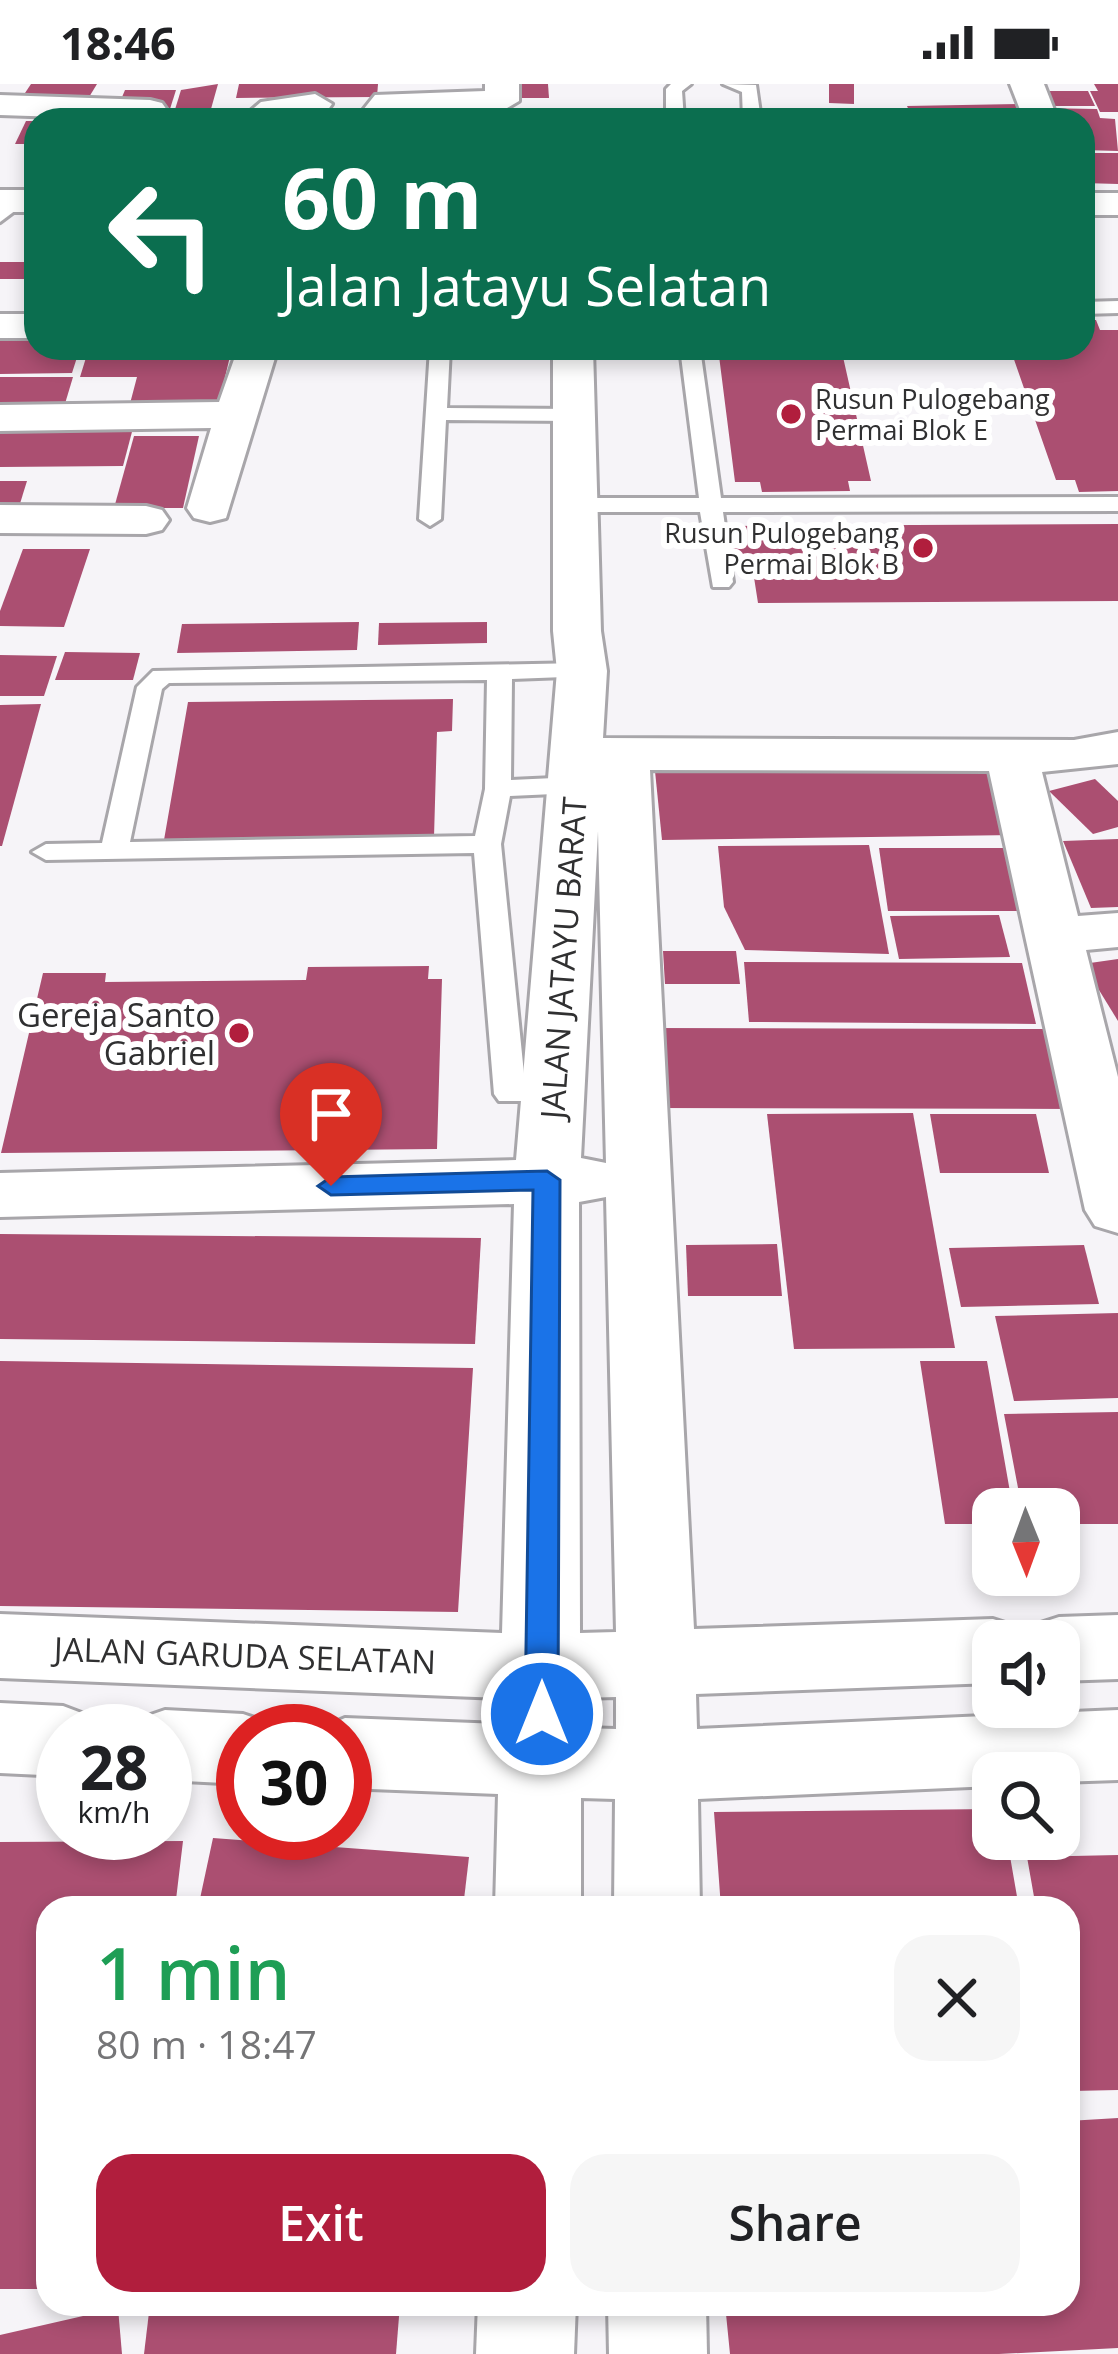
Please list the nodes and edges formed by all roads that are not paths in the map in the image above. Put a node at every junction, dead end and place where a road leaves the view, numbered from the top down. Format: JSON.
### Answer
{"nodes":[{"id":1,"x":20,"y":84,"type":"edge"},
{"id":2,"x":731,"y":84,"type":"edge"},
{"id":3,"x":498,"y":94,"type":"edge"},
{"id":4,"x":0,"y":104,"type":"edge"},
{"id":5,"x":315,"y":104,"type":"dead end"},
{"id":6,"x":100,"y":108,"type":"edge"},
{"id":7,"x":281,"y":108,"type":"edge"},
{"id":8,"x":382,"y":108,"type":"edge"},
{"id":9,"x":751,"y":108,"type":"edge"},
{"id":10,"x":254,"y":360,"type":"edge"},
{"id":11,"x":439,"y":360,"type":"edge"},
{"id":12,"x":573,"y":360,"type":"edge"},
{"id":13,"x":691,"y":360,"type":"edge"},
{"id":14,"x":436,"y":414,"type":"junction"},
{"id":15,"x":236,"y":415,"type":"junction"},
{"id":16,"x":575,"y":415,"type":"junction"},
{"id":17,"x":0,"y":418,"type":"edge"},
{"id":18,"x":1118,"y":504,"type":"edge"},
{"id":19,"x":578,"y":505,"type":"junction"},
{"id":20,"x":712,"y":505,"type":"junction"},
{"id":21,"x":210,"y":508,"type":"dead end"},
{"id":22,"x":0,"y":519,"type":"edge"},
{"id":23,"x":430,"y":519,"type":"dead end"},
{"id":24,"x":146,"y":520,"type":"dead end"},
{"id":25,"x":721,"y":582,"type":"dead end"},
{"id":26,"x":500,"y":671,"type":"junction"},
{"id":27,"x":582,"y":671,"type":"junction"},
{"id":28,"x":1118,"y":748,"type":"edge"},
{"id":29,"x":1012,"y":756,"type":"junction"},
{"id":30,"x":593,"y":765,"type":"junction"},
{"id":31,"x":498,"y":789,"type":"junction"},
{"id":32,"x":487,"y":844,"type":"junction"},
{"id":33,"x":114,"y":851,"type":"junction"},
{"id":34,"x":46,"y":852,"type":"dead end"},
{"id":35,"x":1118,"y":931,"type":"edge"},
{"id":36,"x":1052,"y":936,"type":"junction"},
{"id":37,"x":510,"y":1094,"type":"dead end"},
{"id":38,"x":547,"y":1180,"type":"junction"},
{"id":39,"x":641,"y":1180,"type":"junction"},
{"id":40,"x":0,"y":1196,"type":"edge"},
{"id":41,"x":1117,"y":1200,"type":"edge"},
{"id":42,"x":0,"y":1646,"type":"edge"},
{"id":43,"x":1118,"y":1647,"type":"edge"},
{"id":44,"x":1080,"y":1648,"type":"edge"},
{"id":45,"x":972,"y":1652,"type":"edge"},
{"id":46,"x":656,"y":1663,"type":"junction"},
{"id":47,"x":542,"y":1666,"type":"junction"},
{"id":48,"x":0,"y":1738,"type":"edge"},
{"id":49,"x":36,"y":1740,"type":"edge"},
{"id":50,"x":1118,"y":1745,"type":"edge"},
{"id":51,"x":372,"y":1754,"type":"edge"},
{"id":52,"x":542,"y":1762,"type":"junction"},
{"id":53,"x":658,"y":1766,"type":"junction"},
{"id":54,"x":538,"y":1896,"type":"edge"},
{"id":55,"x":657,"y":1896,"type":"edge"},
{"id":56,"x":527,"y":2316,"type":"edge"},
{"id":57,"x":657,"y":2316,"type":"edge"},
{"id":58,"x":525,"y":2354,"type":"edge"},
{"id":59,"x":658,"y":2354,"type":"edge"}],
"edges":[{"from":1,"to":4,"type":"street"},
{"from":2,"to":9,"type":"lane"},
{"from":3,"to":8,"type":"street"},
{"from":4,"to":6,"type":"street"},
{"from":5,"to":7,"type":"street"},
{"from":10,"to":15,"type":"street"},
{"from":11,"to":14,"type":"lane"},
{"from":12,"to":16,"type":"street"},
{"from":13,"to":20,"type":"lane"},
{"from":14,"to":16,"type":"lane"},
{"from":14,"to":23,"type":"lane"},
{"from":15,"to":17,"type":"street"},
{"from":15,"to":21,"type":"street"},
{"from":16,"to":19,"type":"street"},
{"from":18,"to":20,"type":"lane"},
{"from":19,"to":20,"type":"lane"},
{"from":19,"to":27,"type":"street"},
{"from":20,"to":25,"type":"lane"},
{"from":22,"to":24,"type":"street"},
{"from":26,"to":27,"type":"lane"},
{"from":26,"to":31,"type":"lane"},
{"from":26,"to":33,"type":"lane"},
{"from":27,"to":30,"type":"street"},
{"from":28,"to":29,"type":"street"},
{"from":29,"to":30,"type":"street"},
{"from":29,"to":36,"type":"street"},
{"from":30,"to":31,"type":"lane"},
{"from":30,"to":38,"type":"street","name":"JALAN JATAYU BARAT"},
{"from":30,"to":39,"type":"street","name":"JALAN JATAYU BARAT"},
{"from":31,"to":32,"type":"lane"},
{"from":32,"to":33,"type":"lane"},
{"from":32,"to":37,"type":"lane"},
{"from":33,"to":34,"type":"lane"},
{"from":35,"to":36,"type":"street"},
{"from":36,"to":41,"type":"street"},
{"from":38,"to":39,"type":"street"},
{"from":38,"to":40,"type":"street"},
{"from":38,"to":47,"type":"street","name":"JALAN JATAYU BARAT"},
{"from":39,"to":46,"type":"street","name":"JALAN JATAYU BARAT"},
{"from":42,"to":47,"type":"street","name":"JALAN GARUDA SELATAN"},
{"from":43,"to":44,"type":"street"},
{"from":45,"to":46,"type":"street","name":"JALAN GARUDA SELATAN"},
{"from":46,"to":47,"type":"street","name":"JALAN GARUDA SELATAN"},
{"from":46,"to":53,"type":"street","name":"JALAN JATAYU BARAT"},
{"from":47,"to":52,"type":"street","name":"JALAN JATAYU BARAT"},
{"from":48,"to":49,"type":"street"},
{"from":50,"to":53,"type":"street"},
{"from":51,"to":52,"type":"street"},
{"from":52,"to":53,"type":"street"},
{"from":52,"to":54,"type":"street","name":"JALAN JATAYU BARAT"},
{"from":53,"to":55,"type":"street","name":"JALAN JATAYU BARAT"},
{"from":56,"to":58,"type":"street"},
{"from":57,"to":59,"type":"street"}]}
